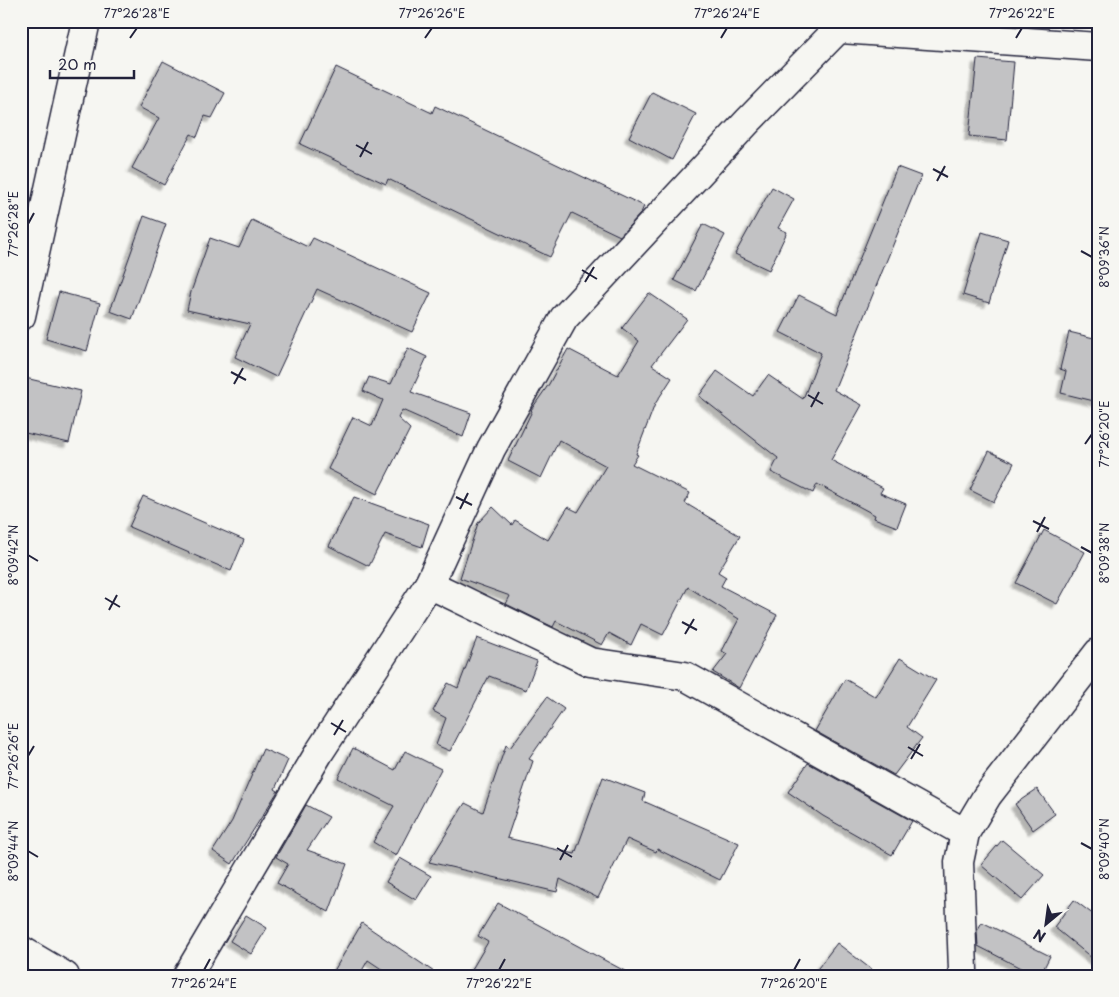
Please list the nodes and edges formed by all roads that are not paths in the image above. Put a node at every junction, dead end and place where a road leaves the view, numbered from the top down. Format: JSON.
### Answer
{"nodes":[{"id":1,"x":86,"y":21,"type":"edge"},
{"id":2,"x":843,"y":25,"type":"edge"},
{"id":3,"x":1098,"y":47,"type":"edge"},
{"id":4,"x":21,"y":316,"type":"edge"},
{"id":5,"x":429,"y":584,"type":"junction"},
{"id":6,"x":1098,"y":653,"type":"edge"},
{"id":7,"x":965,"y":833,"type":"junction"},
{"id":8,"x":21,"y":950,"type":"edge"},
{"id":9,"x":966,"y":974,"type":"edge"},
{"id":10,"x":65,"y":976,"type":"edge"},
{"id":11,"x":187,"y":976,"type":"edge"}],
"edges":[{"from":1,"to":4,"type":"street"},
{"from":2,"to":3,"type":"street"},
{"from":2,"to":5,"type":"street"},
{"from":5,"to":7,"type":"street"},
{"from":5,"to":11,"type":"street"},
{"from":6,"to":7,"type":"street"},
{"from":7,"to":9,"type":"street"},
{"from":8,"to":10,"type":"street"}]}
